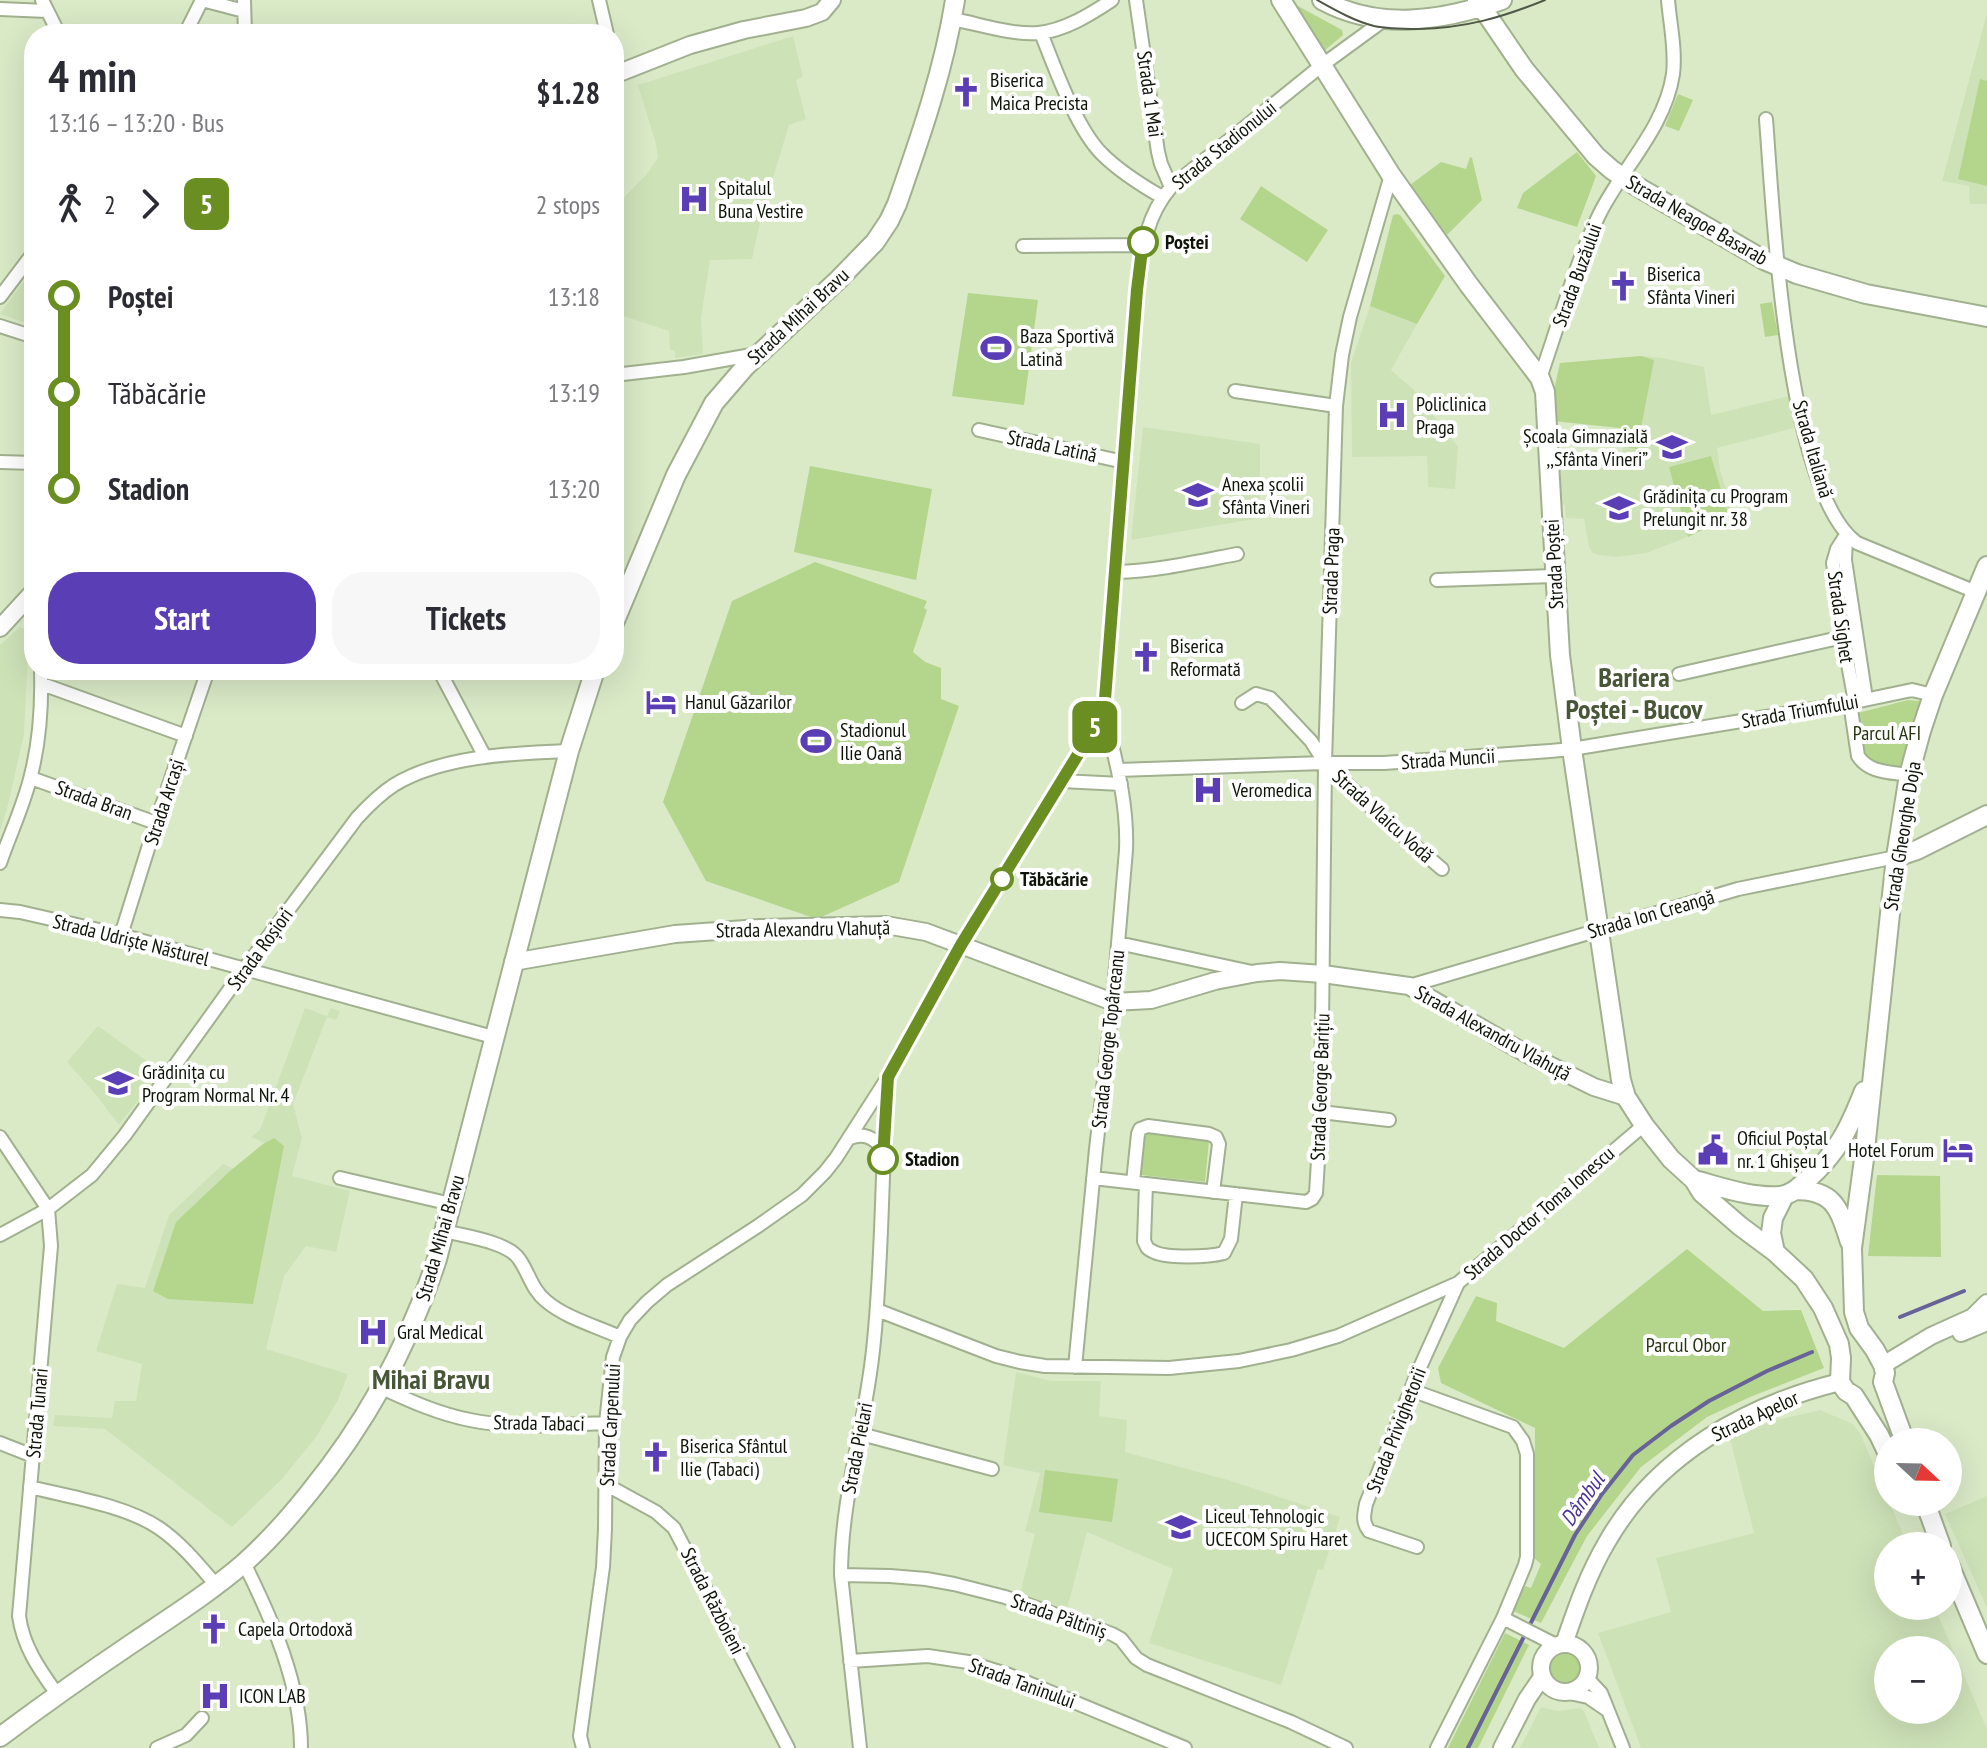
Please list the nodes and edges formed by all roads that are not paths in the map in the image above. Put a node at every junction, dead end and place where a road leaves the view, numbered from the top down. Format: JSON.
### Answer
{"nodes":[{"id":1,"x":202,"y":0,"type":"edge"},
{"id":2,"x":599,"y":0,"type":"edge"},
{"id":3,"x":955,"y":0,"type":"edge"},
{"id":4,"x":1112,"y":0,"type":"edge"},
{"id":5,"x":1136,"y":0,"type":"edge"},
{"id":6,"x":1281,"y":0,"type":"edge"},
{"id":7,"x":1322,"y":0,"type":"edge"},
{"id":8,"x":1438,"y":0,"type":"edge"},
{"id":9,"x":1502,"y":0,"type":"edge"},
{"id":10,"x":1668,"y":0,"type":"edge"},
{"id":11,"x":831,"y":3,"type":"edge"},
{"id":12,"x":1480,"y":4,"type":"edge"},
{"id":13,"x":44,"y":5,"type":"edge"},
{"id":14,"x":244,"y":5,"type":"edge"},
{"id":15,"x":0,"y":9,"type":"edge"},
{"id":16,"x":952,"y":19,"type":"junction"},
{"id":17,"x":1422,"y":19,"type":"junction"},
{"id":18,"x":1384,"y":20,"type":"junction"},
{"id":19,"x":54,"y":24,"type":"edge"},
{"id":20,"x":190,"y":24,"type":"edge"},
{"id":21,"x":605,"y":24,"type":"edge"},
{"id":22,"x":1041,"y":33,"type":"junction"},
{"id":23,"x":1321,"y":66,"type":"junction"},
{"id":24,"x":624,"y":67,"type":"edge"},
{"id":25,"x":1766,"y":119,"type":"dead end"},
{"id":26,"x":1391,"y":175,"type":"junction"},
{"id":27,"x":1623,"y":177,"type":"junction"},
{"id":28,"x":1166,"y":192,"type":"junction"},
{"id":29,"x":1142,"y":245,"type":"junction"},
{"id":30,"x":1023,"y":246,"type":"dead end"},
{"id":31,"x":24,"y":265,"type":"edge"},
{"id":32,"x":1778,"y":267,"type":"junction"},
{"id":33,"x":0,"y":297,"type":"edge"},
{"id":34,"x":1987,"y":317,"type":"edge"},
{"id":35,"x":0,"y":326,"type":"edge"},
{"id":36,"x":24,"y":334,"type":"edge"},
{"id":37,"x":759,"y":354,"type":"junction"},
{"id":38,"x":624,"y":374,"type":"edge"},
{"id":39,"x":1540,"y":378,"type":"junction"},
{"id":40,"x":1235,"y":391,"type":"dead end"},
{"id":41,"x":1336,"y":406,"type":"junction"},
{"id":42,"x":979,"y":430,"type":"dead end"},
{"id":43,"x":0,"y":462,"type":"edge"},
{"id":44,"x":1124,"y":462,"type":"junction"},
{"id":45,"x":24,"y":463,"type":"edge"},
{"id":46,"x":1846,"y":535,"type":"junction"},
{"id":47,"x":1237,"y":554,"type":"dead end"},
{"id":48,"x":1987,"y":566,"type":"edge"},
{"id":49,"x":1116,"y":572,"type":"junction"},
{"id":50,"x":1555,"y":576,"type":"junction"},
{"id":51,"x":1437,"y":580,"type":"dead end"},
{"id":52,"x":1976,"y":592,"type":"junction"},
{"id":53,"x":624,"y":599,"type":"edge"},
{"id":54,"x":24,"y":602,"type":"edge"},
{"id":55,"x":0,"y":628,"type":"edge"},
{"id":56,"x":1843,"y":637,"type":"junction"},
{"id":57,"x":1679,"y":674,"type":"dead end"},
{"id":58,"x":42,"y":680,"type":"edge"},
{"id":59,"x":205,"y":680,"type":"edge"},
{"id":60,"x":444,"y":680,"type":"edge"},
{"id":61,"x":592,"y":680,"type":"edge"},
{"id":62,"x":42,"y":684,"type":"junction"},
{"id":63,"x":1933,"y":695,"type":"junction"},
{"id":64,"x":1857,"y":701,"type":"junction"},
{"id":65,"x":1242,"y":703,"type":"dead end"},
{"id":66,"x":1104,"y":712,"type":"junction"},
{"id":67,"x":186,"y":736,"type":"junction"},
{"id":68,"x":1572,"y":749,"type":"junction"},
{"id":69,"x":569,"y":751,"type":"junction"},
{"id":70,"x":485,"y":757,"type":"junction"},
{"id":71,"x":1325,"y":763,"type":"junction"},
{"id":72,"x":1118,"y":770,"type":"junction"},
{"id":73,"x":1909,"y":775,"type":"junction"},
{"id":74,"x":31,"y":778,"type":"junction"},
{"id":75,"x":1062,"y":781,"type":"junction"},
{"id":76,"x":1121,"y":784,"type":"junction"},
{"id":77,"x":1987,"y":815,"type":"edge"},
{"id":78,"x":156,"y":823,"type":"junction"},
{"id":79,"x":1896,"y":857,"type":"junction"},
{"id":80,"x":0,"y":863,"type":"edge"},
{"id":81,"x":1442,"y":869,"type":"dead end"},
{"id":82,"x":0,"y":910,"type":"edge"},
{"id":83,"x":1600,"y":928,"type":"junction"},
{"id":84,"x":121,"y":935,"type":"junction"},
{"id":85,"x":1118,"y":943,"type":"junction"},
{"id":86,"x":961,"y":945,"type":"junction"},
{"id":87,"x":513,"y":962,"type":"junction"},
{"id":88,"x":245,"y":968,"type":"junction"},
{"id":89,"x":1257,"y":973,"type":"junction"},
{"id":90,"x":1323,"y":974,"type":"junction"},
{"id":91,"x":1409,"y":986,"type":"junction"},
{"id":92,"x":1113,"y":1002,"type":"junction"},
{"id":93,"x":493,"y":1037,"type":"junction"},
{"id":94,"x":1873,"y":1070,"type":"junction"},
{"id":95,"x":888,"y":1077,"type":"junction"},
{"id":96,"x":1626,"y":1097,"type":"junction"},
{"id":97,"x":1321,"y":1112,"type":"junction"},
{"id":98,"x":1389,"y":1120,"type":"dead end"},
{"id":99,"x":1644,"y":1125,"type":"junction"},
{"id":100,"x":0,"y":1137,"type":"edge"},
{"id":101,"x":850,"y":1138,"type":"junction"},
{"id":102,"x":883,"y":1148,"type":"junction"},
{"id":103,"x":340,"y":1178,"type":"dead end"},
{"id":104,"x":1093,"y":1178,"type":"junction"},
{"id":105,"x":1694,"y":1180,"type":"junction"},
{"id":106,"x":1140,"y":1183,"type":"junction"},
{"id":107,"x":1213,"y":1192,"type":"junction"},
{"id":108,"x":1790,"y":1193,"type":"junction"},
{"id":109,"x":1236,"y":1194,"type":"junction"},
{"id":110,"x":451,"y":1204,"type":"junction"},
{"id":111,"x":48,"y":1209,"type":"junction"},
{"id":112,"x":444,"y":1231,"type":"junction"},
{"id":113,"x":0,"y":1235,"type":"edge"},
{"id":114,"x":1852,"y":1248,"type":"junction"},
{"id":115,"x":1775,"y":1252,"type":"junction"},
{"id":116,"x":1458,"y":1283,"type":"junction"},
{"id":117,"x":1987,"y":1303,"type":"edge"},
{"id":118,"x":877,"y":1310,"type":"junction"},
{"id":119,"x":1987,"y":1322,"type":"edge"},
{"id":120,"x":620,"y":1337,"type":"junction"},
{"id":121,"x":1910,"y":1350,"type":"junction"},
{"id":122,"x":1075,"y":1367,"type":"junction"},
{"id":123,"x":1883,"y":1374,"type":"junction"},
{"id":124,"x":1840,"y":1382,"type":"junction"},
{"id":125,"x":382,"y":1388,"type":"junction"},
{"id":126,"x":1411,"y":1390,"type":"junction"},
{"id":127,"x":1854,"y":1396,"type":"junction"},
{"id":128,"x":606,"y":1423,"type":"junction"},
{"id":129,"x":1875,"y":1428,"type":"edge"},
{"id":130,"x":1900,"y":1428,"type":"edge"},
{"id":131,"x":861,"y":1434,"type":"junction"},
{"id":132,"x":0,"y":1443,"type":"edge"},
{"id":133,"x":33,"y":1456,"type":"junction"},
{"id":134,"x":992,"y":1469,"type":"dead end"},
{"id":135,"x":605,"y":1484,"type":"junction"},
{"id":136,"x":30,"y":1487,"type":"junction"},
{"id":137,"x":1417,"y":1547,"type":"dead end"},
{"id":138,"x":244,"y":1563,"type":"junction"},
{"id":139,"x":841,"y":1575,"type":"junction"},
{"id":140,"x":216,"y":1585,"type":"junction"},
{"id":141,"x":1962,"y":1597,"type":"edge"},
{"id":142,"x":1505,"y":1619,"type":"junction"},
{"id":143,"x":1566,"y":1646,"type":"junction"},
{"id":144,"x":1987,"y":1654,"type":"edge"},
{"id":145,"x":850,"y":1661,"type":"junction"},
{"id":146,"x":1587,"y":1678,"type":"junction"},
{"id":147,"x":1554,"y":1687,"type":"junction"},
{"id":148,"x":57,"y":1694,"type":"junction"},
{"id":149,"x":1610,"y":1712,"type":"junction"},
{"id":150,"x":202,"y":1718,"type":"dead end"},
{"id":151,"x":0,"y":1737,"type":"edge"},
{"id":152,"x":581,"y":1742,"type":"edge"},
{"id":153,"x":1,"y":1748,"type":"edge"},
{"id":154,"x":157,"y":1748,"type":"edge"},
{"id":155,"x":301,"y":1748,"type":"edge"},
{"id":156,"x":572,"y":1748,"type":"edge"},
{"id":157,"x":788,"y":1748,"type":"edge"},
{"id":158,"x":860,"y":1748,"type":"edge"},
{"id":159,"x":1185,"y":1748,"type":"edge"},
{"id":160,"x":1344,"y":1748,"type":"edge"},
{"id":161,"x":1437,"y":1748,"type":"edge"},
{"id":162,"x":1502,"y":1748,"type":"edge"},
{"id":163,"x":1623,"y":1748,"type":"edge"}],
"edges":[{"from":1,"to":14,"type":"street"},
{"from":1,"to":20,"type":"street"},
{"from":2,"to":21,"type":"street"},
{"from":3,"to":16,"type":"main road","name":"Strada Mihai Bravu"},
{"from":4,"to":22,"type":"street"},
{"from":5,"to":28,"type":"street","name":"Strada 1 Mai"},
{"from":6,"to":23,"type":"main road","name":"Strada Poștei"},
{"from":7,"to":18,"type":"main road"},
{"from":8,"to":17,"type":"main road"},
{"from":9,"to":12,"type":"main road"},
{"from":10,"to":27,"type":"street","name":"Strada Buzăului"},
{"from":11,"to":24,"type":"street"},
{"from":12,"to":17,"type":"main road"},
{"from":12,"to":27,"type":"main road","name":"Strada Neagoe Basarab"},
{"from":13,"to":15,"type":"street"},
{"from":13,"to":19,"type":"street"},
{"from":16,"to":22,"type":"street"},
{"from":16,"to":37,"type":"main road","name":"Strada Mihai Bravu"},
{"from":17,"to":18,"type":"main road"},
{"from":18,"to":23,"type":"street","name":"Strada Stadionului"},
{"from":22,"to":28,"type":"street"},
{"from":23,"to":26,"type":"main road","name":"Strada Poștei"},
{"from":23,"to":28,"type":"street","name":"Strada Stadionului"},
{"from":25,"to":32,"type":"street","name":"Strada Italiană"},
{"from":26,"to":39,"type":"main road","name":"Strada Poștei"},
{"from":26,"to":41,"type":"street","name":"Strada Praga"},
{"from":27,"to":32,"type":"main road","name":"Strada Neagoe Basarab"},
{"from":27,"to":39,"type":"street","name":"Strada Buzăului"},
{"from":28,"to":29,"type":"street","name":"Strada Stadionului"},
{"from":29,"to":30,"type":"street"},
{"from":29,"to":44,"type":"street","name":"Strada Stadionului"},
{"from":31,"to":33,"type":"street"},
{"from":32,"to":34,"type":"main road","name":"Strada Neagoe Basarab"},
{"from":32,"to":46,"type":"street","name":"Strada Italiană"},
{"from":35,"to":36,"type":"street"},
{"from":37,"to":38,"type":"street"},
{"from":37,"to":53,"type":"main road","name":"Strada Mihai Bravu"},
{"from":39,"to":50,"type":"main road","name":"Strada Poștei"},
{"from":40,"to":41,"type":"street"},
{"from":41,"to":71,"type":"street","name":"Strada Praga"},
{"from":42,"to":44,"type":"street","name":"Strada Latină"},
{"from":43,"to":45,"type":"street"},
{"from":44,"to":49,"type":"street","name":"Strada Stadionului"},
{"from":46,"to":52,"type":"street"},
{"from":46,"to":56,"type":"street","name":"Strada Sighet"},
{"from":46,"to":64,"type":"street"},
{"from":47,"to":49,"type":"street"},
{"from":48,"to":52,"type":"main road","name":"Strada Gheorghe Doja"},
{"from":49,"to":66,"type":"street","name":"Strada Stadionului"},
{"from":50,"to":51,"type":"street"},
{"from":50,"to":68,"type":"main road","name":"Strada Poștei"},
{"from":52,"to":63,"type":"main road","name":"Strada Gheorghe Doja"},
{"from":54,"to":55,"type":"street"},
{"from":56,"to":57,"type":"street"},
{"from":56,"to":64,"type":"street","name":"Strada Sighet"},
{"from":58,"to":62,"type":"street"},
{"from":59,"to":67,"type":"street","name":"Strada Arcași"},
{"from":60,"to":70,"type":"street"},
{"from":61,"to":69,"type":"main road","name":"Strada Mihai Bravu"},
{"from":62,"to":67,"type":"street"},
{"from":62,"to":74,"type":"street"},
{"from":63,"to":64,"type":"street","name":"Strada Triumfului"},
{"from":63,"to":73,"type":"main road","name":"Strada Gheorghe Doja"},
{"from":64,"to":68,"type":"street","name":"Strada Triumfului"},
{"from":64,"to":73,"type":"street","name":"Strada Sighet"},
{"from":65,"to":71,"type":"street","name":"Strada Vlaicu Vodă"},
{"from":66,"to":72,"type":"street","name":"Strada George Topârceanu"},
{"from":66,"to":75,"type":"street","name":"Strada Stadionului"},
{"from":67,"to":78,"type":"street","name":"Strada Arcași"},
{"from":68,"to":71,"type":"street","name":"Strada Muncii"},
{"from":68,"to":83,"type":"main road","name":"Strada Poștei"},
{"from":69,"to":70,"type":"street","name":"Strada Roșiori"},
{"from":69,"to":87,"type":"main road","name":"Strada Mihai Bravu"},
{"from":70,"to":88,"type":"street","name":"Strada Roșiori"},
{"from":71,"to":72,"type":"street","name":"Strada Muncii"},
{"from":71,"to":81,"type":"street","name":"Strada Vlaicu Vodă"},
{"from":71,"to":90,"type":"street","name":"Strada Praga"},
{"from":72,"to":76,"type":"street","name":"Strada George Topârceanu"},
{"from":73,"to":79,"type":"main road","name":"Strada Gheorghe Doja"},
{"from":74,"to":78,"type":"street","name":"Strada Bran"},
{"from":74,"to":80,"type":"street"},
{"from":75,"to":76,"type":"street"},
{"from":75,"to":86,"type":"street","name":"Strada Stadionului"},
{"from":76,"to":85,"type":"street","name":"Strada George Topârceanu"},
{"from":77,"to":79,"type":"main road"},
{"from":78,"to":84,"type":"street","name":"Strada Arcași"},
{"from":79,"to":83,"type":"street","name":"Strada Ion Creangă"},
{"from":79,"to":94,"type":"main road","name":"Strada Gheorghe Doja"},
{"from":82,"to":84,"type":"street","name":"Strada Udriște Năsturel"},
{"from":83,"to":91,"type":"street","name":"Strada Ion Creangă"},
{"from":83,"to":96,"type":"main road","name":"Strada Poștei"},
{"from":84,"to":88,"type":"street","name":"Strada Udriște Năsturel"},
{"from":85,"to":89,"type":"street"},
{"from":85,"to":92,"type":"street","name":"Strada George Topârceanu"},
{"from":86,"to":87,"type":"street","name":"Strada Alexandru Vlahuță"},
{"from":86,"to":92,"type":"street","name":"Strada Alexandru Vlahuță"},
{"from":86,"to":95,"type":"street","name":"Strada Pielari"},
{"from":87,"to":93,"type":"main road","name":"Strada Mihai Bravu"},
{"from":88,"to":93,"type":"street","name":"Strada Udriște Năsturel"},
{"from":88,"to":111,"type":"street","name":"Strada Roșiori"},
{"from":89,"to":90,"type":"street","name":"Strada Alexandru Vlahuță"},
{"from":89,"to":92,"type":"street","name":"Strada Alexandru Vlahuță"},
{"from":90,"to":91,"type":"street","name":"Strada Alexandru Vlahuță"},
{"from":90,"to":97,"type":"street","name":"Strada George Barițiu"},
{"from":91,"to":96,"type":"street","name":"Strada Alexandru Vlahuță"},
{"from":92,"to":104,"type":"street","name":"Strada George Topârceanu"},
{"from":93,"to":110,"type":"main road","name":"Strada Mihai Bravu"},
{"from":94,"to":108,"type":"main road","name":"Strada Gheorghe Doja"},
{"from":94,"to":114,"type":"main road","name":"Strada Gheorghe Doja"},
{"from":95,"to":101,"type":"street","name":"Strada Carpenului"},
{"from":95,"to":102,"type":"street","name":"Strada Pielari"},
{"from":96,"to":99,"type":"main road","name":"Strada Poștei"},
{"from":97,"to":98,"type":"street"},
{"from":97,"to":109,"type":"street","name":"Strada George Barițiu"},
{"from":99,"to":105,"type":"main road","name":"Strada Poștei"},
{"from":99,"to":116,"type":"street","name":"Strada Doctor Toma Ionescu"},
{"from":100,"to":111,"type":"street","name":"Strada Tunari"},
{"from":101,"to":102,"type":"street"},
{"from":101,"to":120,"type":"street","name":"Strada Carpenului"},
{"from":102,"to":118,"type":"street","name":"Strada Pielari"},
{"from":103,"to":110,"type":"street"},
{"from":104,"to":106,"type":"street"},
{"from":104,"to":122,"type":"street","name":"Strada George Topârceanu"},
{"from":105,"to":108,"type":"main road","name":"Strada Poștei"},
{"from":105,"to":115,"type":"main road","name":"Strada Poștei"},
{"from":106,"to":107,"type":"street"},
{"from":106,"to":107,"type":"street"},
{"from":106,"to":109,"type":"street"},
{"from":107,"to":109,"type":"street"},
{"from":108,"to":114,"type":"main road","name":"Strada Gheorghe Doja"},
{"from":108,"to":115,"type":"main road"},
{"from":110,"to":112,"type":"main road","name":"Strada Mihai Bravu"},
{"from":111,"to":113,"type":"street","name":"Strada Roșiori"},
{"from":111,"to":133,"type":"street","name":"Strada Tunari"},
{"from":112,"to":120,"type":"street"},
{"from":112,"to":125,"type":"main road","name":"Strada Mihai Bravu"},
{"from":114,"to":123,"type":"main road","name":"Strada Gheorghe Doja"},
{"from":115,"to":124,"type":"main road","name":"Strada Poștei"},
{"from":116,"to":122,"type":"street","name":"Strada Doctor Toma Ionescu"},
{"from":116,"to":126,"type":"street","name":"Strada Privighetorii"},
{"from":117,"to":121,"type":"street"},
{"from":118,"to":122,"type":"street","name":"Strada Doctor Toma Ionescu"},
{"from":118,"to":131,"type":"street","name":"Strada Pielari"},
{"from":119,"to":121,"type":"street"},
{"from":120,"to":128,"type":"street","name":"Strada Carpenului"},
{"from":121,"to":123,"type":"street"},
{"from":123,"to":127,"type":"main road"},
{"from":123,"to":130,"type":"main road","name":"Strada Gheorghe Doja"},
{"from":124,"to":127,"type":"main road"},
{"from":124,"to":143,"type":"street","name":"Strada Apelor"},
{"from":125,"to":128,"type":"street","name":"Strada Tabaci"},
{"from":125,"to":138,"type":"main road","name":"Strada Mihai Bravu"},
{"from":126,"to":137,"type":"street","name":"Strada Privighetorii"},
{"from":126,"to":142,"type":"street"},
{"from":127,"to":129,"type":"main road"},
{"from":128,"to":135,"type":"street","name":"Strada Carpenului"},
{"from":131,"to":134,"type":"street"},
{"from":131,"to":139,"type":"street","name":"Strada Pielari"},
{"from":132,"to":133,"type":"street"},
{"from":133,"to":136,"type":"street","name":"Strada Tunari"},
{"from":135,"to":152,"type":"street","name":"Strada Carpenului"},
{"from":135,"to":157,"type":"street","name":"Strada Războieni"},
{"from":136,"to":140,"type":"street"},
{"from":136,"to":148,"type":"street","name":"Strada Tunari"},
{"from":138,"to":140,"type":"main road","name":"Strada Mihai Bravu"},
{"from":138,"to":155,"type":"street"},
{"from":139,"to":145,"type":"street","name":"Strada Pielari"},
{"from":139,"to":160,"type":"street","name":"Strada Păltiniș"},
{"from":140,"to":148,"type":"main road","name":"Strada Mihai Bravu"},
{"from":141,"to":144,"type":"main road"},
{"from":142,"to":143,"type":"street"},
{"from":142,"to":161,"type":"street"},
{"from":143,"to":146,"type":"street"},
{"from":143,"to":147,"type":"street"},
{"from":145,"to":158,"type":"street","name":"Strada Pielari"},
{"from":145,"to":159,"type":"street","name":"Strada Taninului"},
{"from":146,"to":147,"type":"street"},
{"from":146,"to":149,"type":"street"},
{"from":147,"to":149,"type":"street"},
{"from":147,"to":162,"type":"street"},
{"from":148,"to":151,"type":"main road","name":"Strada Mihai Bravu"},
{"from":149,"to":163,"type":"street"},
{"from":150,"to":154,"type":"street"},
{"from":151,"to":153,"type":"street"},
{"from":152,"to":156,"type":"street"}]}
